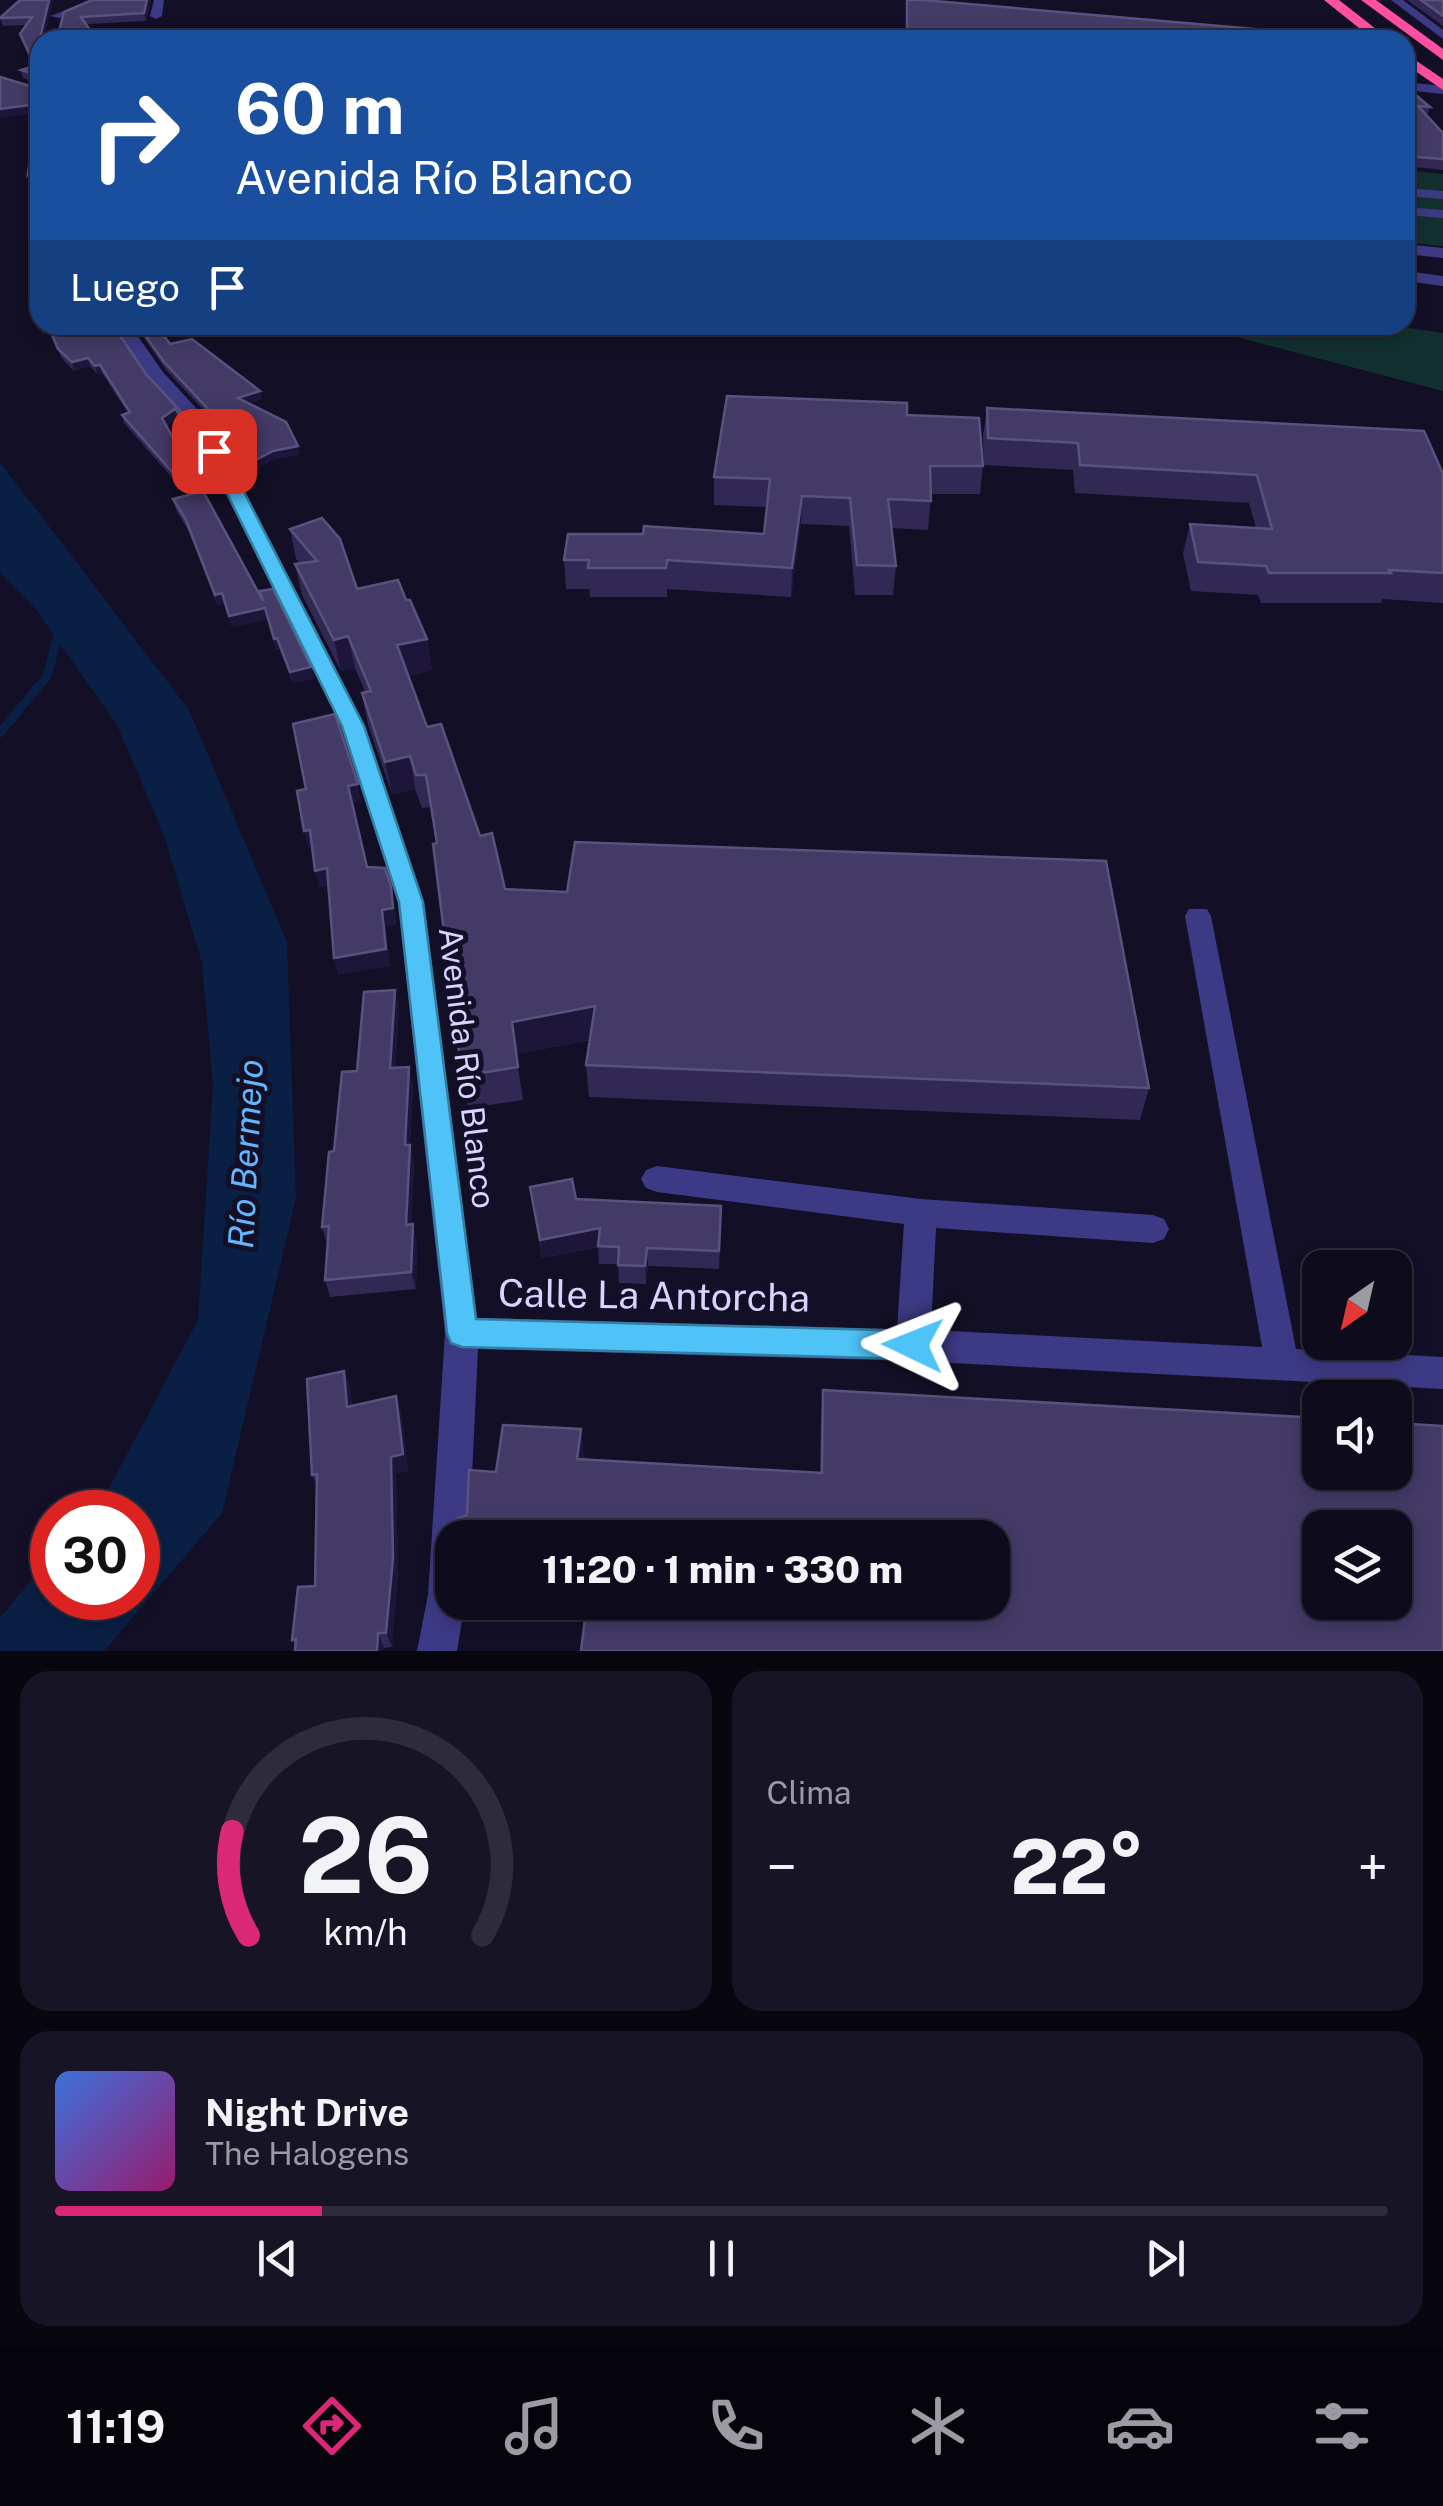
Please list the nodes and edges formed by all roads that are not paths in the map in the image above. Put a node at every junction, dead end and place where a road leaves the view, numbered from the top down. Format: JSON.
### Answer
{"nodes":[{"id":1,"x":62,"y":0,"type":"edge"},
{"id":2,"x":106,"y":0,"type":"edge"},
{"id":3,"x":160,"y":0,"type":"edge"},
{"id":4,"x":220,"y":0,"type":"edge"},
{"id":5,"x":1331,"y":0,"type":"edge"},
{"id":6,"x":1368,"y":0,"type":"edge"},
{"id":7,"x":1396,"y":0,"type":"edge"},
{"id":8,"x":243,"y":3,"type":"dead end"},
{"id":9,"x":1415,"y":14,"type":"junction"},
{"id":10,"x":1443,"y":14,"type":"edge"},
{"id":11,"x":156,"y":16,"type":"dead end"},
{"id":12,"x":1370,"y":30,"type":"edge"},
{"id":13,"x":1408,"y":30,"type":"edge"},
{"id":14,"x":1415,"y":35,"type":"edge"},
{"id":15,"x":1443,"y":36,"type":"edge"},
{"id":16,"x":1443,"y":56,"type":"edge"},
{"id":17,"x":1415,"y":65,"type":"edge"},
{"id":18,"x":1415,"y":87,"type":"edge"},
{"id":19,"x":1443,"y":88,"type":"edge"},
{"id":20,"x":1415,"y":193,"type":"edge"},
{"id":21,"x":1443,"y":195,"type":"edge"},
{"id":22,"x":1415,"y":212,"type":"edge"},
{"id":23,"x":1443,"y":214,"type":"edge"},
{"id":24,"x":1415,"y":233,"type":"edge"},
{"id":25,"x":1443,"y":236,"type":"edge"},
{"id":26,"x":1415,"y":250,"type":"edge"},
{"id":27,"x":1443,"y":252,"type":"edge"},
{"id":28,"x":1415,"y":277,"type":"edge"},
{"id":29,"x":1443,"y":281,"type":"edge"},
{"id":30,"x":129,"y":335,"type":"edge"},
{"id":31,"x":1198,"y":916,"type":"dead end"},
{"id":32,"x":657,"y":1179,"type":"dead end"},
{"id":33,"x":921,"y":1214,"type":"junction"},
{"id":34,"x":1153,"y":1229,"type":"dead end"},
{"id":35,"x":462,"y":1333,"type":"junction"},
{"id":36,"x":913,"y":1345,"type":"junction"},
{"id":37,"x":1282,"y":1365,"type":"junction"},
{"id":38,"x":1443,"y":1373,"type":"edge"},
{"id":39,"x":437,"y":1651,"type":"edge"}],
"edges":[{"from":1,"to":2,"type":"street"},
{"from":3,"to":11,"type":"street"},
{"from":4,"to":8,"type":"street"},
{"from":5,"to":12,"type":"highway"},
{"from":6,"to":13,"type":"highway"},
{"from":7,"to":9,"type":"street"},
{"from":9,"to":10,"type":"street"},
{"from":9,"to":15,"type":"street"},
{"from":14,"to":16,"type":"highway"},
{"from":17,"to":19,"type":"highway"},
{"from":18,"to":19,"type":"street"},
{"from":20,"to":21,"type":"street"},
{"from":22,"to":23,"type":"street"},
{"from":24,"to":25,"type":"street"},
{"from":26,"to":27,"type":"street"},
{"from":28,"to":29,"type":"street"},
{"from":30,"to":35,"type":"street","name":"Avenida Río Blanco"},
{"from":31,"to":37,"type":"street"},
{"from":32,"to":33,"type":"street"},
{"from":33,"to":34,"type":"street"},
{"from":33,"to":36,"type":"street"},
{"from":35,"to":36,"type":"street","name":"Calle La Antorcha"},
{"from":35,"to":39,"type":"street","name":"Avenida Río Blanco"},
{"from":36,"to":37,"type":"street","name":"Calle La Antorcha"},
{"from":37,"to":38,"type":"street","name":"Calle La Antorcha"}]}
